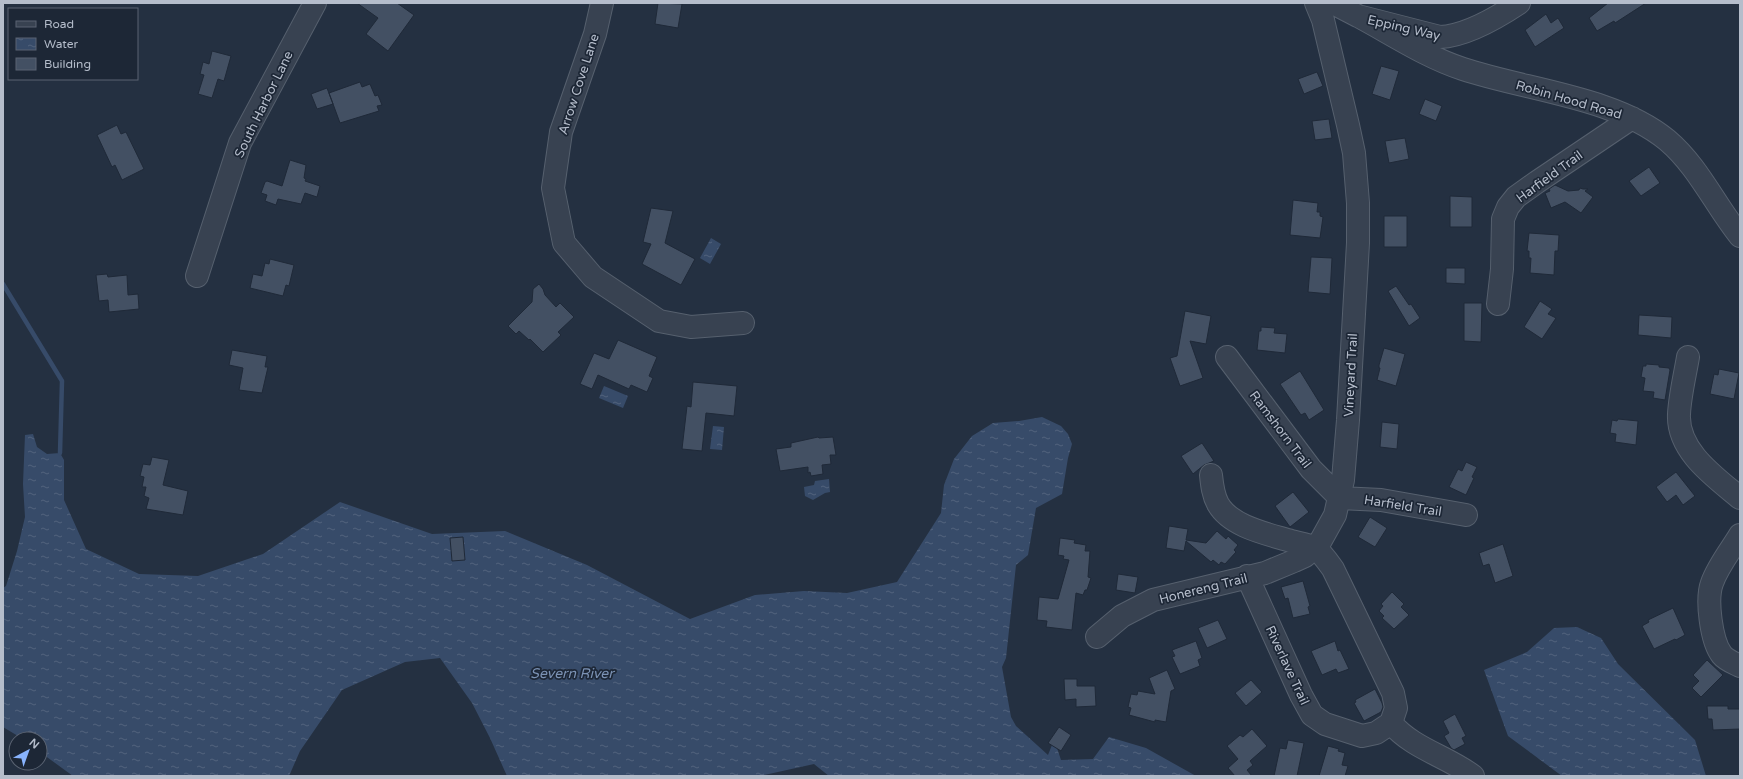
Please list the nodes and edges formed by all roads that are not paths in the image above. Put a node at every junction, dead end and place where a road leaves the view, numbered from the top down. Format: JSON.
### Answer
{"nodes":[{"id":1,"x":315,"y":3,"type":"edge"},
{"id":2,"x":602,"y":3,"type":"edge"},
{"id":3,"x":1316,"y":3,"type":"edge"},
{"id":4,"x":1333,"y":3,"type":"edge"},
{"id":5,"x":1519,"y":3,"type":"edge"},
{"id":6,"x":1358,"y":16,"type":"junction"},
{"id":7,"x":1632,"y":118,"type":"junction"},
{"id":8,"x":1740,"y":236,"type":"edge"},
{"id":9,"x":197,"y":276,"type":"dead end"},
{"id":10,"x":1498,"y":304,"type":"dead end"},
{"id":11,"x":743,"y":323,"type":"dead end"},
{"id":12,"x":1688,"y":356,"type":"dead end"},
{"id":13,"x":1227,"y":357,"type":"dead end"},
{"id":14,"x":1211,"y":475,"type":"dead end"},
{"id":15,"x":1340,"y":498,"type":"junction"},
{"id":16,"x":1740,"y":498,"type":"edge"},
{"id":17,"x":1466,"y":515,"type":"dead end"},
{"id":18,"x":1740,"y":535,"type":"edge"},
{"id":19,"x":1314,"y":548,"type":"junction"},
{"id":20,"x":1247,"y":576,"type":"junction"},
{"id":21,"x":1097,"y":637,"type":"dead end"},
{"id":22,"x":1740,"y":666,"type":"edge"},
{"id":23,"x":1391,"y":723,"type":"junction"},
{"id":24,"x":1473,"y":776,"type":"edge"}],
"edges":[{"from":1,"to":9,"type":"street","name":"South Harbor Lane"},
{"from":2,"to":11,"type":"street","name":"Arrow Cove Lane"},
{"from":3,"to":15,"type":"street","name":"Vineyard Trail"},
{"from":4,"to":6,"type":"street","name":"Epping Way"},
{"from":5,"to":6,"type":"street","name":"Epping Way"},
{"from":6,"to":7,"type":"street","name":"Robin Hood Road"},
{"from":7,"to":8,"type":"street","name":"Robin Hood Road"},
{"from":7,"to":10,"type":"street","name":"Harfield Trail"},
{"from":12,"to":16,"type":"street"},
{"from":13,"to":15,"type":"street","name":"Ramshorn Trail"},
{"from":14,"to":19,"type":"street"},
{"from":15,"to":17,"type":"street","name":"Harfield Trail"},
{"from":15,"to":19,"type":"street","name":"Vineyard Trail"},
{"from":18,"to":22,"type":"street"},
{"from":19,"to":20,"type":"street","name":"Honereng Trail"},
{"from":19,"to":23,"type":"street"},
{"from":20,"to":21,"type":"street","name":"Honereng Trail"},
{"from":20,"to":23,"type":"street","name":"Riverlave Trail"},
{"from":23,"to":24,"type":"street"}]}
